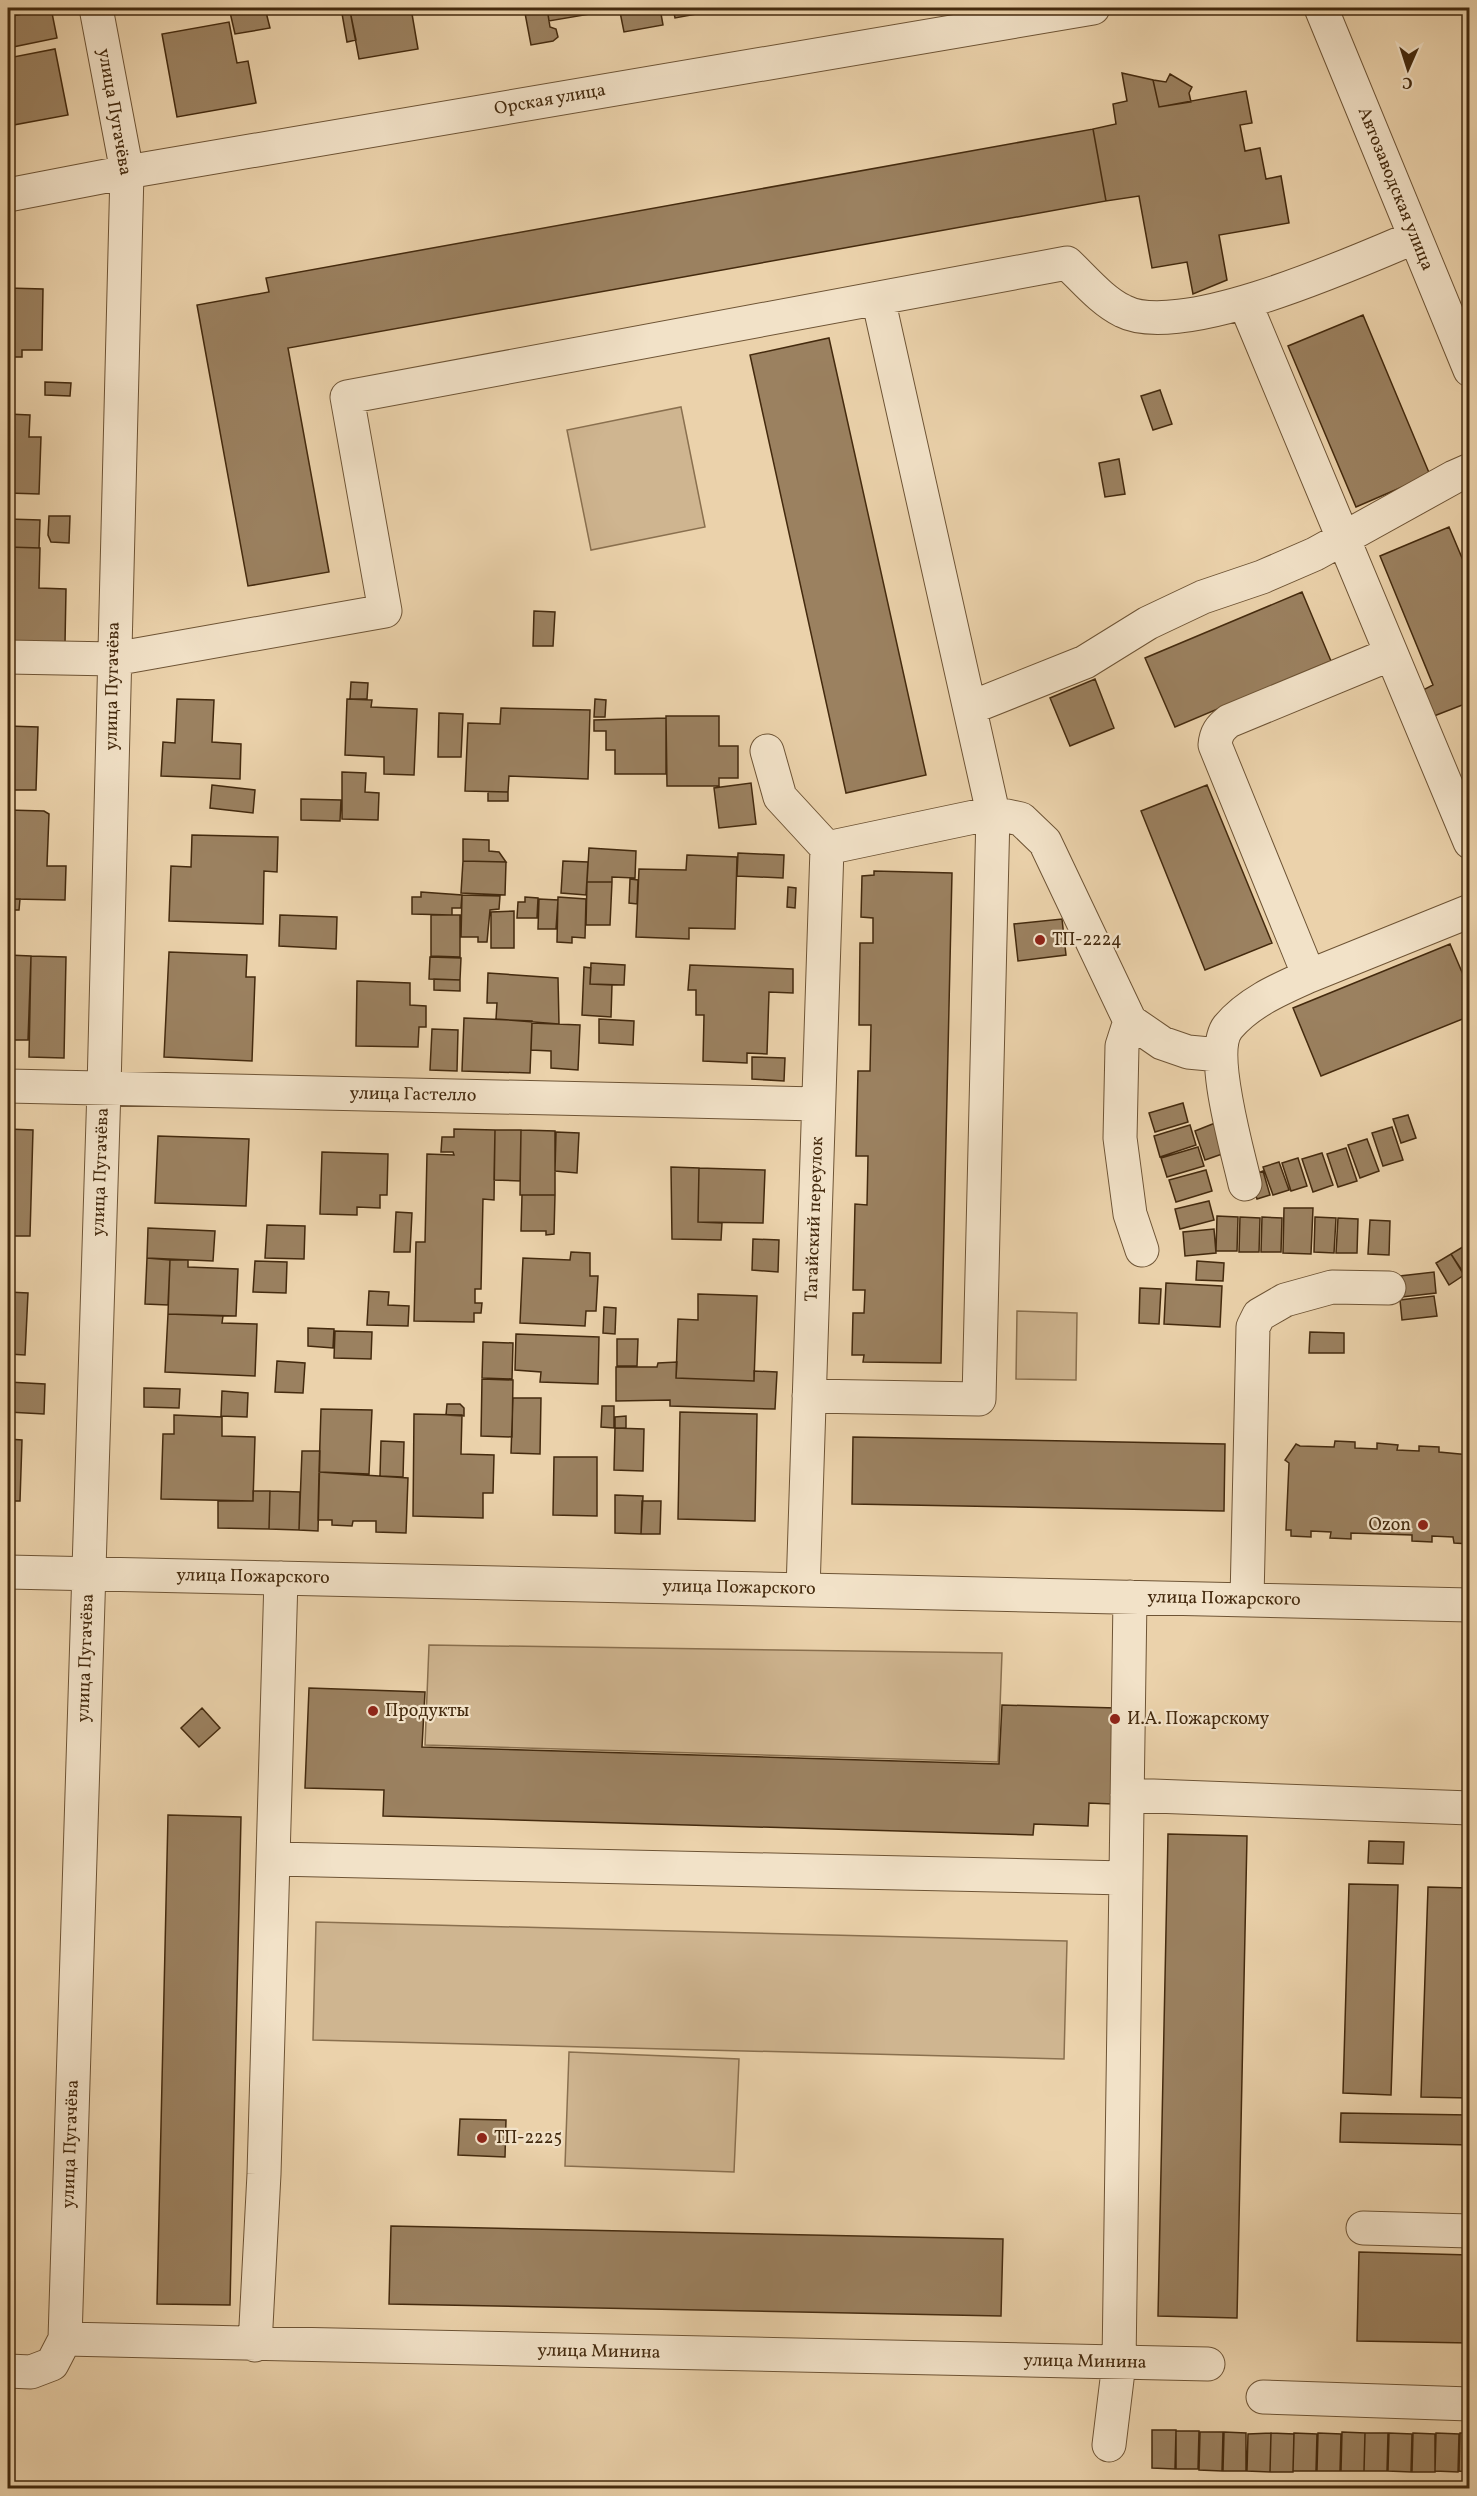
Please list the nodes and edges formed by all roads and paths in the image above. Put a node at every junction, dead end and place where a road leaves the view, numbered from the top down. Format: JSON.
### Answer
{"nodes":[{"id":1,"x":96,"y":8,"type":"edge"},
{"id":2,"x":1093,"y":8,"type":"edge"},
{"id":3,"x":1321,"y":8,"type":"edge"},
{"id":4,"x":127,"y":172,"type":"junction"},
{"id":5,"x":8,"y":195,"type":"edge"},
{"id":6,"x":1415,"y":237,"type":"junction"},
{"id":7,"x":878,"y":298,"type":"junction"},
{"id":8,"x":1245,"y":303,"type":"junction"},
{"id":9,"x":1470,"y":370,"type":"edge"},
{"id":10,"x":1470,"y":470,"type":"edge"},
{"id":11,"x":1345,"y":540,"type":"junction"},
{"id":12,"x":1391,"y":654,"type":"junction"},
{"id":13,"x":8,"y":657,"type":"edge"},
{"id":14,"x":114,"y":659,"type":"junction"},
{"id":15,"x":970,"y":708,"type":"junction"},
{"id":16,"x":767,"y":751,"type":"dead end"},
{"id":17,"x":993,"y":813,"type":"junction"},
{"id":18,"x":1470,"y":842,"type":"edge"},
{"id":19,"x":827,"y":848,"type":"junction"},
{"id":20,"x":1470,"y":911,"type":"edge"},
{"id":21,"x":1309,"y":976,"type":"junction"},
{"id":22,"x":1130,"y":1021,"type":"junction"},
{"id":23,"x":1220,"y":1055,"type":"junction"},
{"id":24,"x":8,"y":1086,"type":"edge"},
{"id":25,"x":104,"y":1088,"type":"junction"},
{"id":26,"x":818,"y":1104,"type":"junction"},
{"id":27,"x":1245,"y":1184,"type":"dead end"},
{"id":28,"x":1142,"y":1250,"type":"dead end"},
{"id":29,"x":1389,"y":1288,"type":"dead end"},
{"id":30,"x":809,"y":1396,"type":"junction"},
{"id":31,"x":8,"y":1572,"type":"edge"},
{"id":32,"x":89,"y":1574,"type":"junction"},
{"id":33,"x":281,"y":1578,"type":"junction"},
{"id":34,"x":803,"y":1590,"type":"junction"},
{"id":35,"x":1130,"y":1597,"type":"junction"},
{"id":36,"x":1247,"y":1600,"type":"junction"},
{"id":37,"x":1470,"y":1605,"type":"edge"},
{"id":38,"x":1128,"y":1795,"type":"junction"},
{"id":39,"x":1470,"y":1808,"type":"edge"},
{"id":40,"x":275,"y":1859,"type":"junction"},
{"id":41,"x":1126,"y":1878,"type":"junction"},
{"id":42,"x":1363,"y":2228,"type":"dead end"},
{"id":43,"x":1470,"y":2231,"type":"edge"},
{"id":44,"x":65,"y":2339,"type":"junction"},
{"id":45,"x":255,"y":2344,"type":"junction"},
{"id":46,"x":1119,"y":2363,"type":"junction"},
{"id":47,"x":1208,"y":2364,"type":"dead end"},
{"id":48,"x":8,"y":2371,"type":"edge"},
{"id":49,"x":1263,"y":2397,"type":"dead end"},
{"id":50,"x":1470,"y":2404,"type":"edge"},
{"id":51,"x":1109,"y":2445,"type":"dead end"}],
"edges":[{"from":1,"to":4,"type":"street","name":"улица Пугачёва"},
{"from":2,"to":4,"type":"street","name":"Орская улица"},
{"from":3,"to":6,"type":"street","name":"Автозаводская улица"},
{"from":4,"to":5,"type":"street","name":"Орская улица"},
{"from":4,"to":14,"type":"street","name":"улица Пугачёва"},
{"from":6,"to":8,"type":"street"},
{"from":6,"to":9,"type":"street","name":"Автозаводская улица"},
{"from":7,"to":8,"type":"street"},
{"from":7,"to":14,"type":"street"},
{"from":7,"to":15,"type":"street"},
{"from":8,"to":11,"type":"street"},
{"from":10,"to":11,"type":"street"},
{"from":11,"to":12,"type":"street"},
{"from":11,"to":15,"type":"street"},
{"from":12,"to":18,"type":"street"},
{"from":12,"to":21,"type":"street"},
{"from":13,"to":14,"type":"street"},
{"from":14,"to":25,"type":"street","name":"улица Пугачёва"},
{"from":15,"to":17,"type":"street"},
{"from":16,"to":19,"type":"street"},
{"from":17,"to":19,"type":"street"},
{"from":17,"to":22,"type":"street"},
{"from":17,"to":30,"type":"street"},
{"from":19,"to":26,"type":"street","name":"Тагайский переулок"},
{"from":20,"to":21,"type":"street"},
{"from":21,"to":23,"type":"street"},
{"from":22,"to":23,"type":"street"},
{"from":22,"to":28,"type":"street"},
{"from":23,"to":27,"type":"street"},
{"from":24,"to":25,"type":"street","name":"улица Гастелло"},
{"from":25,"to":26,"type":"street","name":"улица Гастелло"},
{"from":25,"to":32,"type":"street","name":"улица Пугачёва"},
{"from":26,"to":30,"type":"street","name":"Тагайский переулок"},
{"from":29,"to":36,"type":"street"},
{"from":30,"to":34,"type":"street","name":"Тагайский переулок"},
{"from":31,"to":32,"type":"street","name":"улица Пожарского"},
{"from":32,"to":33,"type":"street","name":"улица Пожарского"},
{"from":32,"to":44,"type":"street","name":"улица Пугачёва"},
{"from":33,"to":34,"type":"street","name":"улица Пожарского"},
{"from":33,"to":40,"type":"street"},
{"from":34,"to":35,"type":"street","name":"улица Пожарского"},
{"from":35,"to":36,"type":"street","name":"улица Пожарского"},
{"from":35,"to":38,"type":"street"},
{"from":36,"to":37,"type":"street","name":"улица Пожарского"},
{"from":38,"to":39,"type":"street"},
{"from":38,"to":41,"type":"street"},
{"from":40,"to":41,"type":"street"},
{"from":40,"to":45,"type":"street"},
{"from":41,"to":46,"type":"street"},
{"from":42,"to":43,"type":"street"},
{"from":44,"to":45,"type":"street","name":"улица Минина"},
{"from":44,"to":48,"type":"street"},
{"from":45,"to":46,"type":"street","name":"улица Минина"},
{"from":46,"to":47,"type":"street","name":"улица Минина"},
{"from":46,"to":51,"type":"street"},
{"from":49,"to":50,"type":"street"}]}
